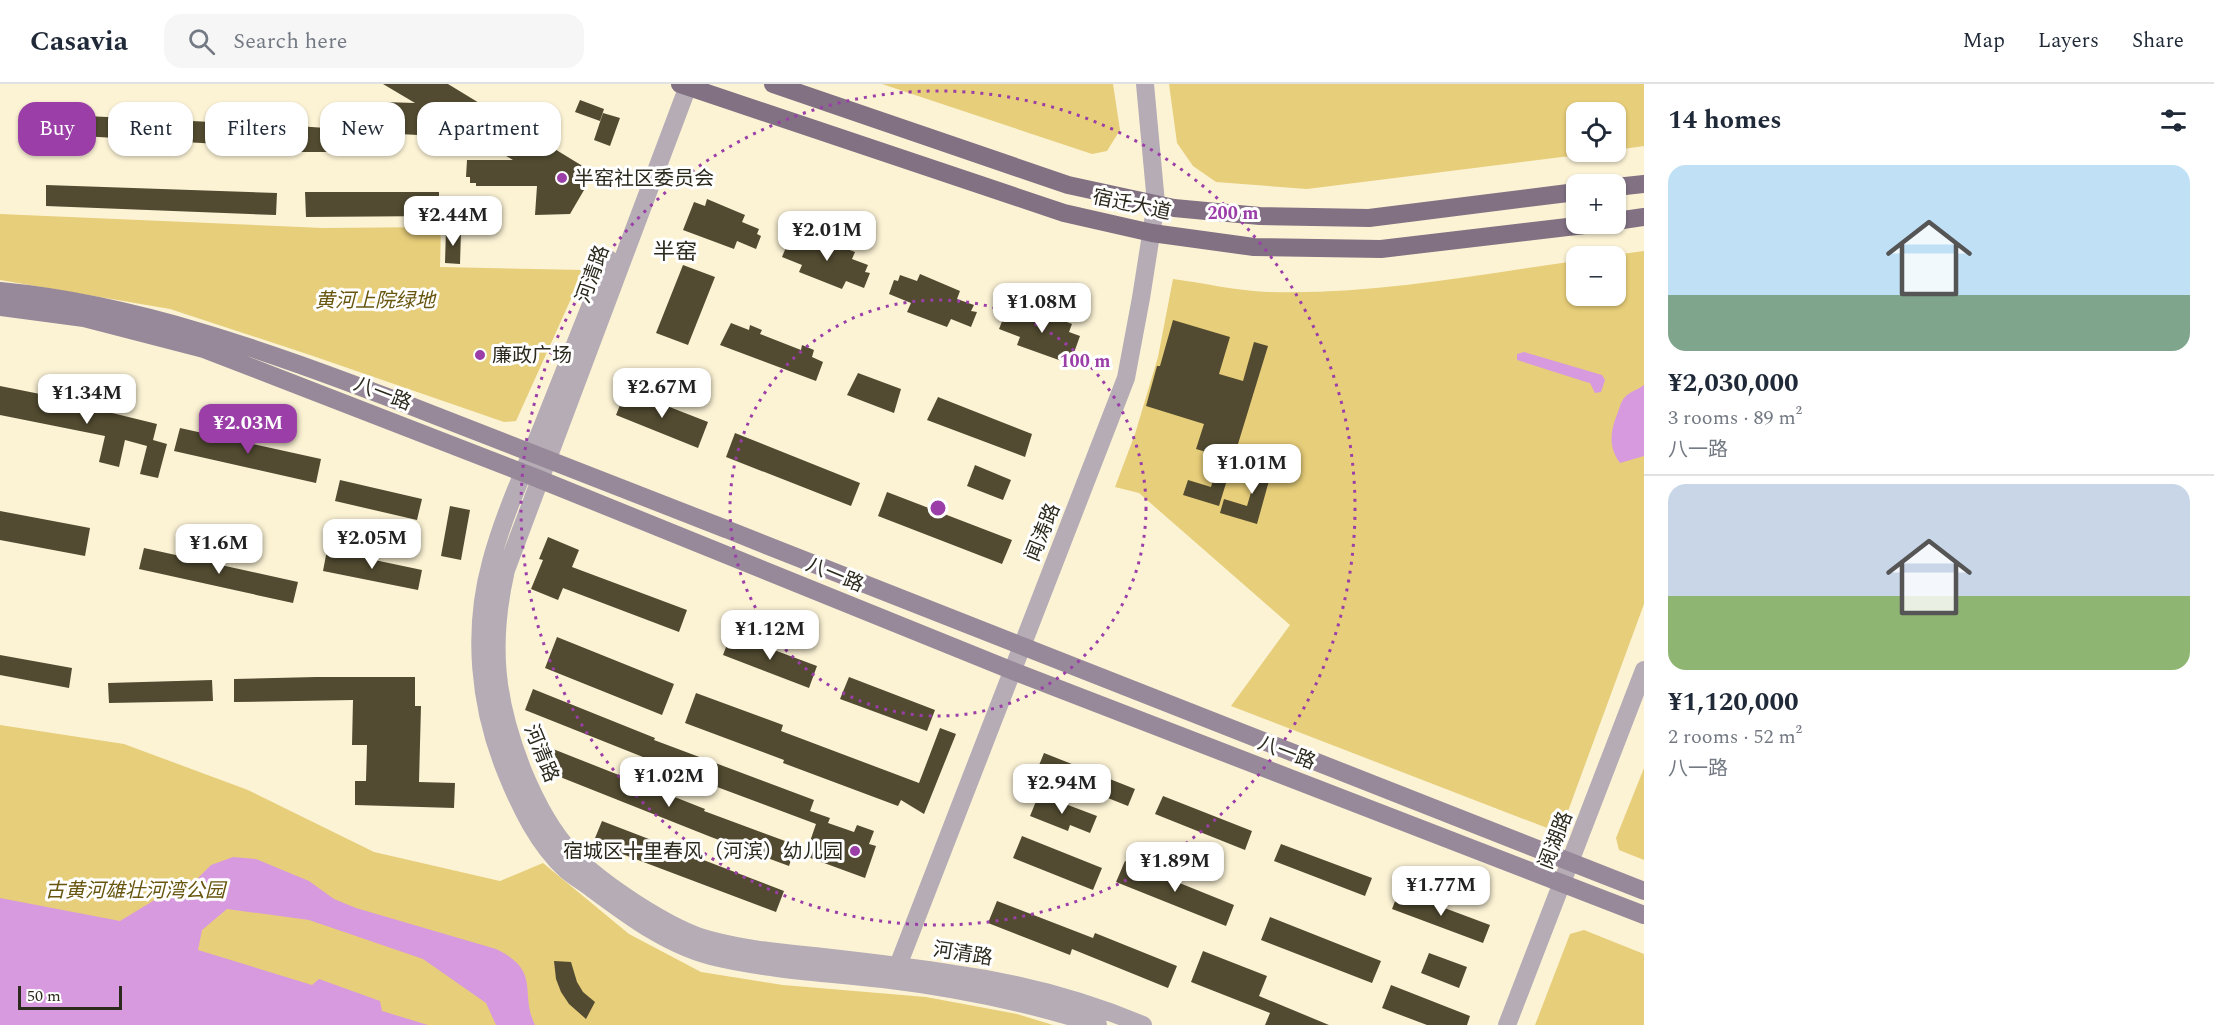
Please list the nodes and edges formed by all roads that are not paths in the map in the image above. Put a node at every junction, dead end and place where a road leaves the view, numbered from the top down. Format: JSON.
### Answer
{"nodes":[{"id":1,"x":773,"y":84,"type":"edge"},
{"id":2,"x":1145,"y":84,"type":"edge"},
{"id":3,"x":682,"y":85,"type":"edge"},
{"id":4,"x":1644,"y":184,"type":"edge"},
{"id":5,"x":1626,"y":186,"type":"edge"},
{"id":6,"x":1566,"y":193,"type":"edge"},
{"id":7,"x":1156,"y":203,"type":"junction"},
{"id":8,"x":1644,"y":217,"type":"edge"},
{"id":9,"x":1626,"y":220,"type":"edge"},
{"id":10,"x":1566,"y":227,"type":"edge"},
{"id":11,"x":1152,"y":233,"type":"junction"},
{"id":12,"x":0,"y":291,"type":"edge"},
{"id":13,"x":0,"y":308,"type":"edge"},
{"id":14,"x":539,"y":455,"type":"junction"},
{"id":15,"x":531,"y":476,"type":"junction"},
{"id":16,"x":1020,"y":648,"type":"junction"},
{"id":17,"x":1644,"y":670,"type":"edge"},
{"id":18,"x":1012,"y":671,"type":"junction"},
{"id":19,"x":1571,"y":862,"type":"junction"},
{"id":20,"x":1563,"y":883,"type":"junction"},
{"id":21,"x":1644,"y":891,"type":"edge"},
{"id":22,"x":1644,"y":915,"type":"edge"},
{"id":23,"x":895,"y":973,"type":"junction"},
{"id":24,"x":1098,"y":1025,"type":"edge"},
{"id":25,"x":1143,"y":1025,"type":"edge"},
{"id":26,"x":1507,"y":1025,"type":"edge"}],
"edges":[{"from":1,"to":7,"type":"main road","name":"宿迁大道"},
{"from":2,"to":7,"type":"street","name":"闻涛路"},
{"from":3,"to":11,"type":"main road","name":"宿迁大道"},
{"from":3,"to":14,"type":"street","name":"河清路"},
{"from":4,"to":5,"type":"main road"},
{"from":6,"to":7,"type":"main road","name":"宿迁大道"},
{"from":7,"to":11,"type":"street","name":"闻涛路"},
{"from":8,"to":9,"type":"main road"},
{"from":10,"to":11,"type":"main road","name":"宿迁大道"},
{"from":11,"to":16,"type":"street","name":"闻涛路"},
{"from":12,"to":14,"type":"main road","name":"八一路"},
{"from":13,"to":15,"type":"main road","name":"八一路"},
{"from":14,"to":15,"type":"street","name":"河清路"},
{"from":14,"to":16,"type":"main road","name":"八一路"},
{"from":15,"to":18,"type":"main road","name":"八一路"},
{"from":15,"to":23,"type":"street","name":"河清路"},
{"from":16,"to":18,"type":"street","name":"闻涛路"},
{"from":16,"to":19,"type":"main road","name":"八一路"},
{"from":17,"to":19,"type":"street","name":"阅湖路"},
{"from":18,"to":20,"type":"main road","name":"八一路"},
{"from":18,"to":23,"type":"street","name":"闻涛路"},
{"from":19,"to":20,"type":"street","name":"阅湖路"},
{"from":19,"to":21,"type":"main road","name":"八一路"},
{"from":20,"to":22,"type":"main road","name":"八一路"},
{"from":20,"to":26,"type":"street","name":"阅湖路"},
{"from":23,"to":24,"type":"street","name":"河清路"},
{"from":23,"to":25,"type":"street","name":"河清路"}]}
